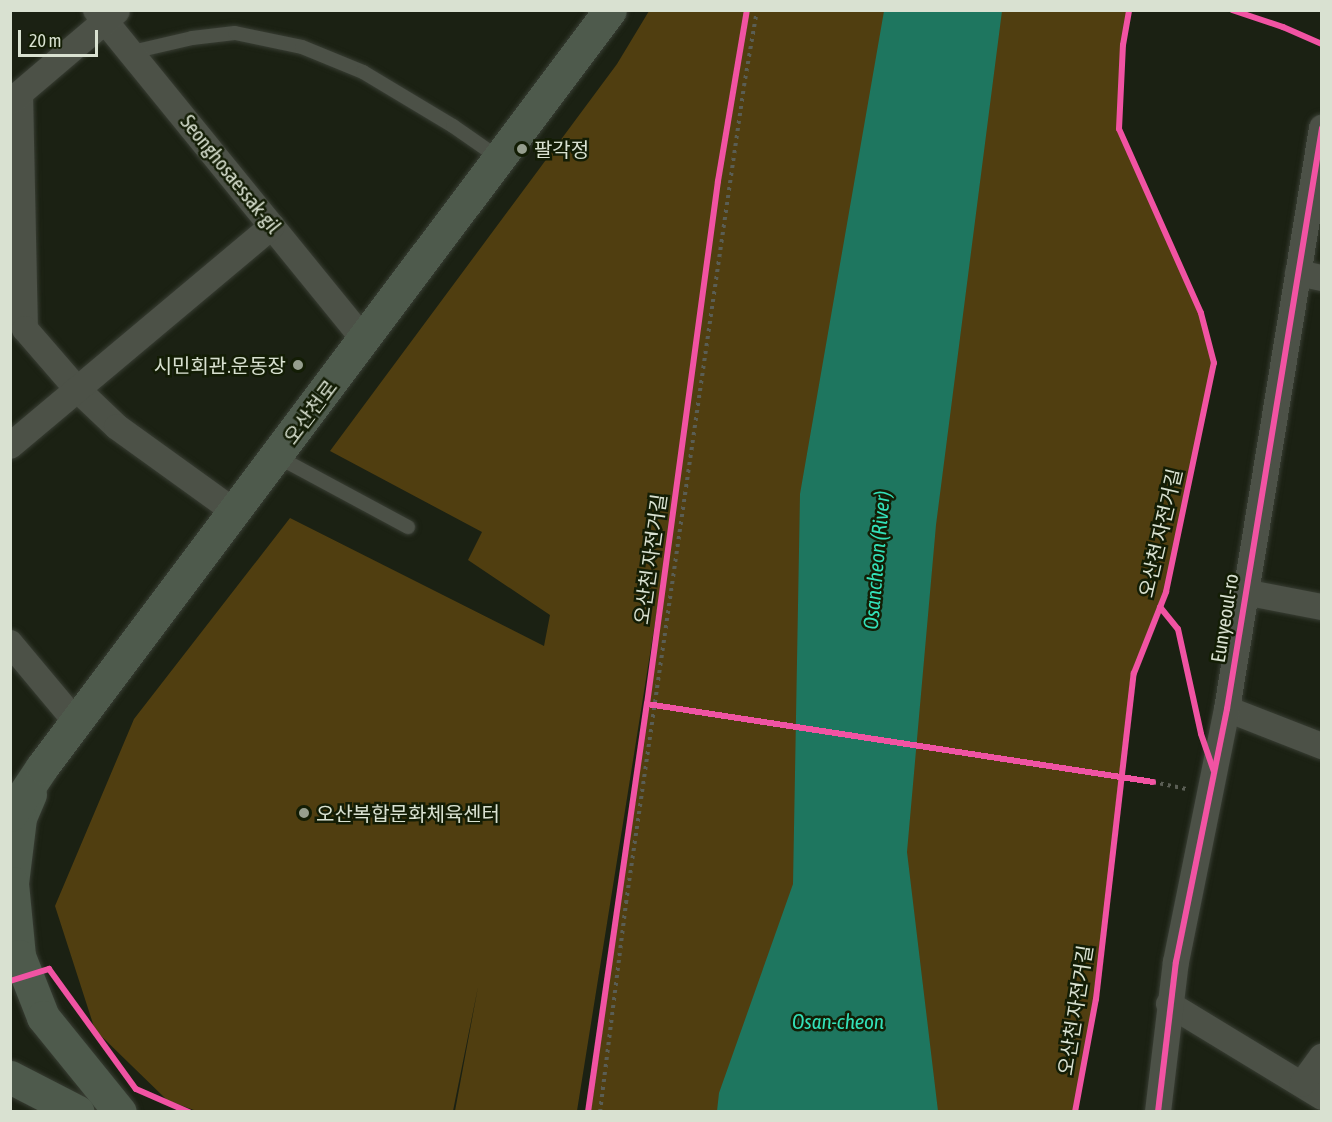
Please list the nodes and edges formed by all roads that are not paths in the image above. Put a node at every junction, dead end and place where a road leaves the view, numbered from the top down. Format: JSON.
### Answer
{"nodes":[{"id":1,"x":610,"y":10,"type":"edge"},
{"id":2,"x":106,"y":14,"type":"edge"},
{"id":3,"x":132,"y":52,"type":"junction"},
{"id":4,"x":15,"y":98,"type":"edge"},
{"id":5,"x":1322,"y":128,"type":"edge"},
{"id":6,"x":501,"y":159,"type":"junction"},
{"id":7,"x":272,"y":226,"type":"junction"},
{"id":8,"x":1310,"y":275,"type":"edge"},
{"id":9,"x":18,"y":333,"type":"edge"},
{"id":10,"x":364,"y":340,"type":"junction"},
{"id":11,"x":77,"y":389,"type":"junction"},
{"id":12,"x":10,"y":446,"type":"edge"},
{"id":13,"x":276,"y":456,"type":"junction"},
{"id":14,"x":235,"y":512,"type":"junction"},
{"id":15,"x":408,"y":527,"type":"dead end"},
{"id":16,"x":1244,"y":592,"type":"junction"},
{"id":17,"x":1322,"y":607,"type":"edge"},
{"id":18,"x":10,"y":643,"type":"edge"},
{"id":19,"x":1227,"y":709,"type":"junction"},
{"id":20,"x":76,"y":722,"type":"junction"},
{"id":21,"x":1322,"y":747,"type":"edge"},
{"id":22,"x":42,"y":767,"type":"junction"},
{"id":23,"x":10,"y":789,"type":"edge"},
{"id":24,"x":10,"y":815,"type":"edge"},
{"id":25,"x":1169,"y":1004,"type":"junction"},
{"id":26,"x":1322,"y":1056,"type":"edge"},
{"id":27,"x":10,"y":1077,"type":"edge"},
{"id":28,"x":1312,"y":1090,"type":"edge"},
{"id":29,"x":78,"y":1112,"type":"edge"},
{"id":30,"x":120,"y":1112,"type":"edge"},
{"id":31,"x":1158,"y":1112,"type":"edge"}],
"edges":[{"from":1,"to":6,"type":"main road","name":"오산천로"},
{"from":2,"to":3,"type":"street","name":"Seonghosaessak-gil"},
{"from":2,"to":4,"type":"street"},
{"from":3,"to":6,"type":"lane"},
{"from":3,"to":7,"type":"street","name":"Seonghosaessak-gil"},
{"from":4,"to":9,"type":"street"},
{"from":5,"to":8,"type":"street","name":"Eunyeoul-ro"},
{"from":6,"to":10,"type":"main road","name":"오산천로"},
{"from":7,"to":10,"type":"street","name":"Seonghosaessak-gil"},
{"from":7,"to":11,"type":"street"},
{"from":8,"to":16,"type":"street","name":"Eunyeoul-ro"},
{"from":9,"to":11,"type":"street"},
{"from":10,"to":13,"type":"main road","name":"오산천로"},
{"from":11,"to":12,"type":"street"},
{"from":11,"to":14,"type":"street"},
{"from":13,"to":14,"type":"main road","name":"오산천로"},
{"from":13,"to":15,"type":"lane"},
{"from":14,"to":20,"type":"main road","name":"오산천로"},
{"from":16,"to":17,"type":"street"},
{"from":16,"to":19,"type":"street","name":"Eunyeoul-ro"},
{"from":18,"to":20,"type":"street"},
{"from":19,"to":21,"type":"street"},
{"from":19,"to":25,"type":"street","name":"Eunyeoul-ro"},
{"from":20,"to":22,"type":"main road","name":"오산천로"},
{"from":22,"to":23,"type":"main road"},
{"from":22,"to":24,"type":"main road","name":"오산천로"},
{"from":22,"to":30,"type":"main road"},
{"from":25,"to":28,"type":"street"},
{"from":25,"to":31,"type":"street","name":"Eunyeoul-ro"},
{"from":26,"to":28,"type":"street"},
{"from":27,"to":29,"type":"main road"}]}
